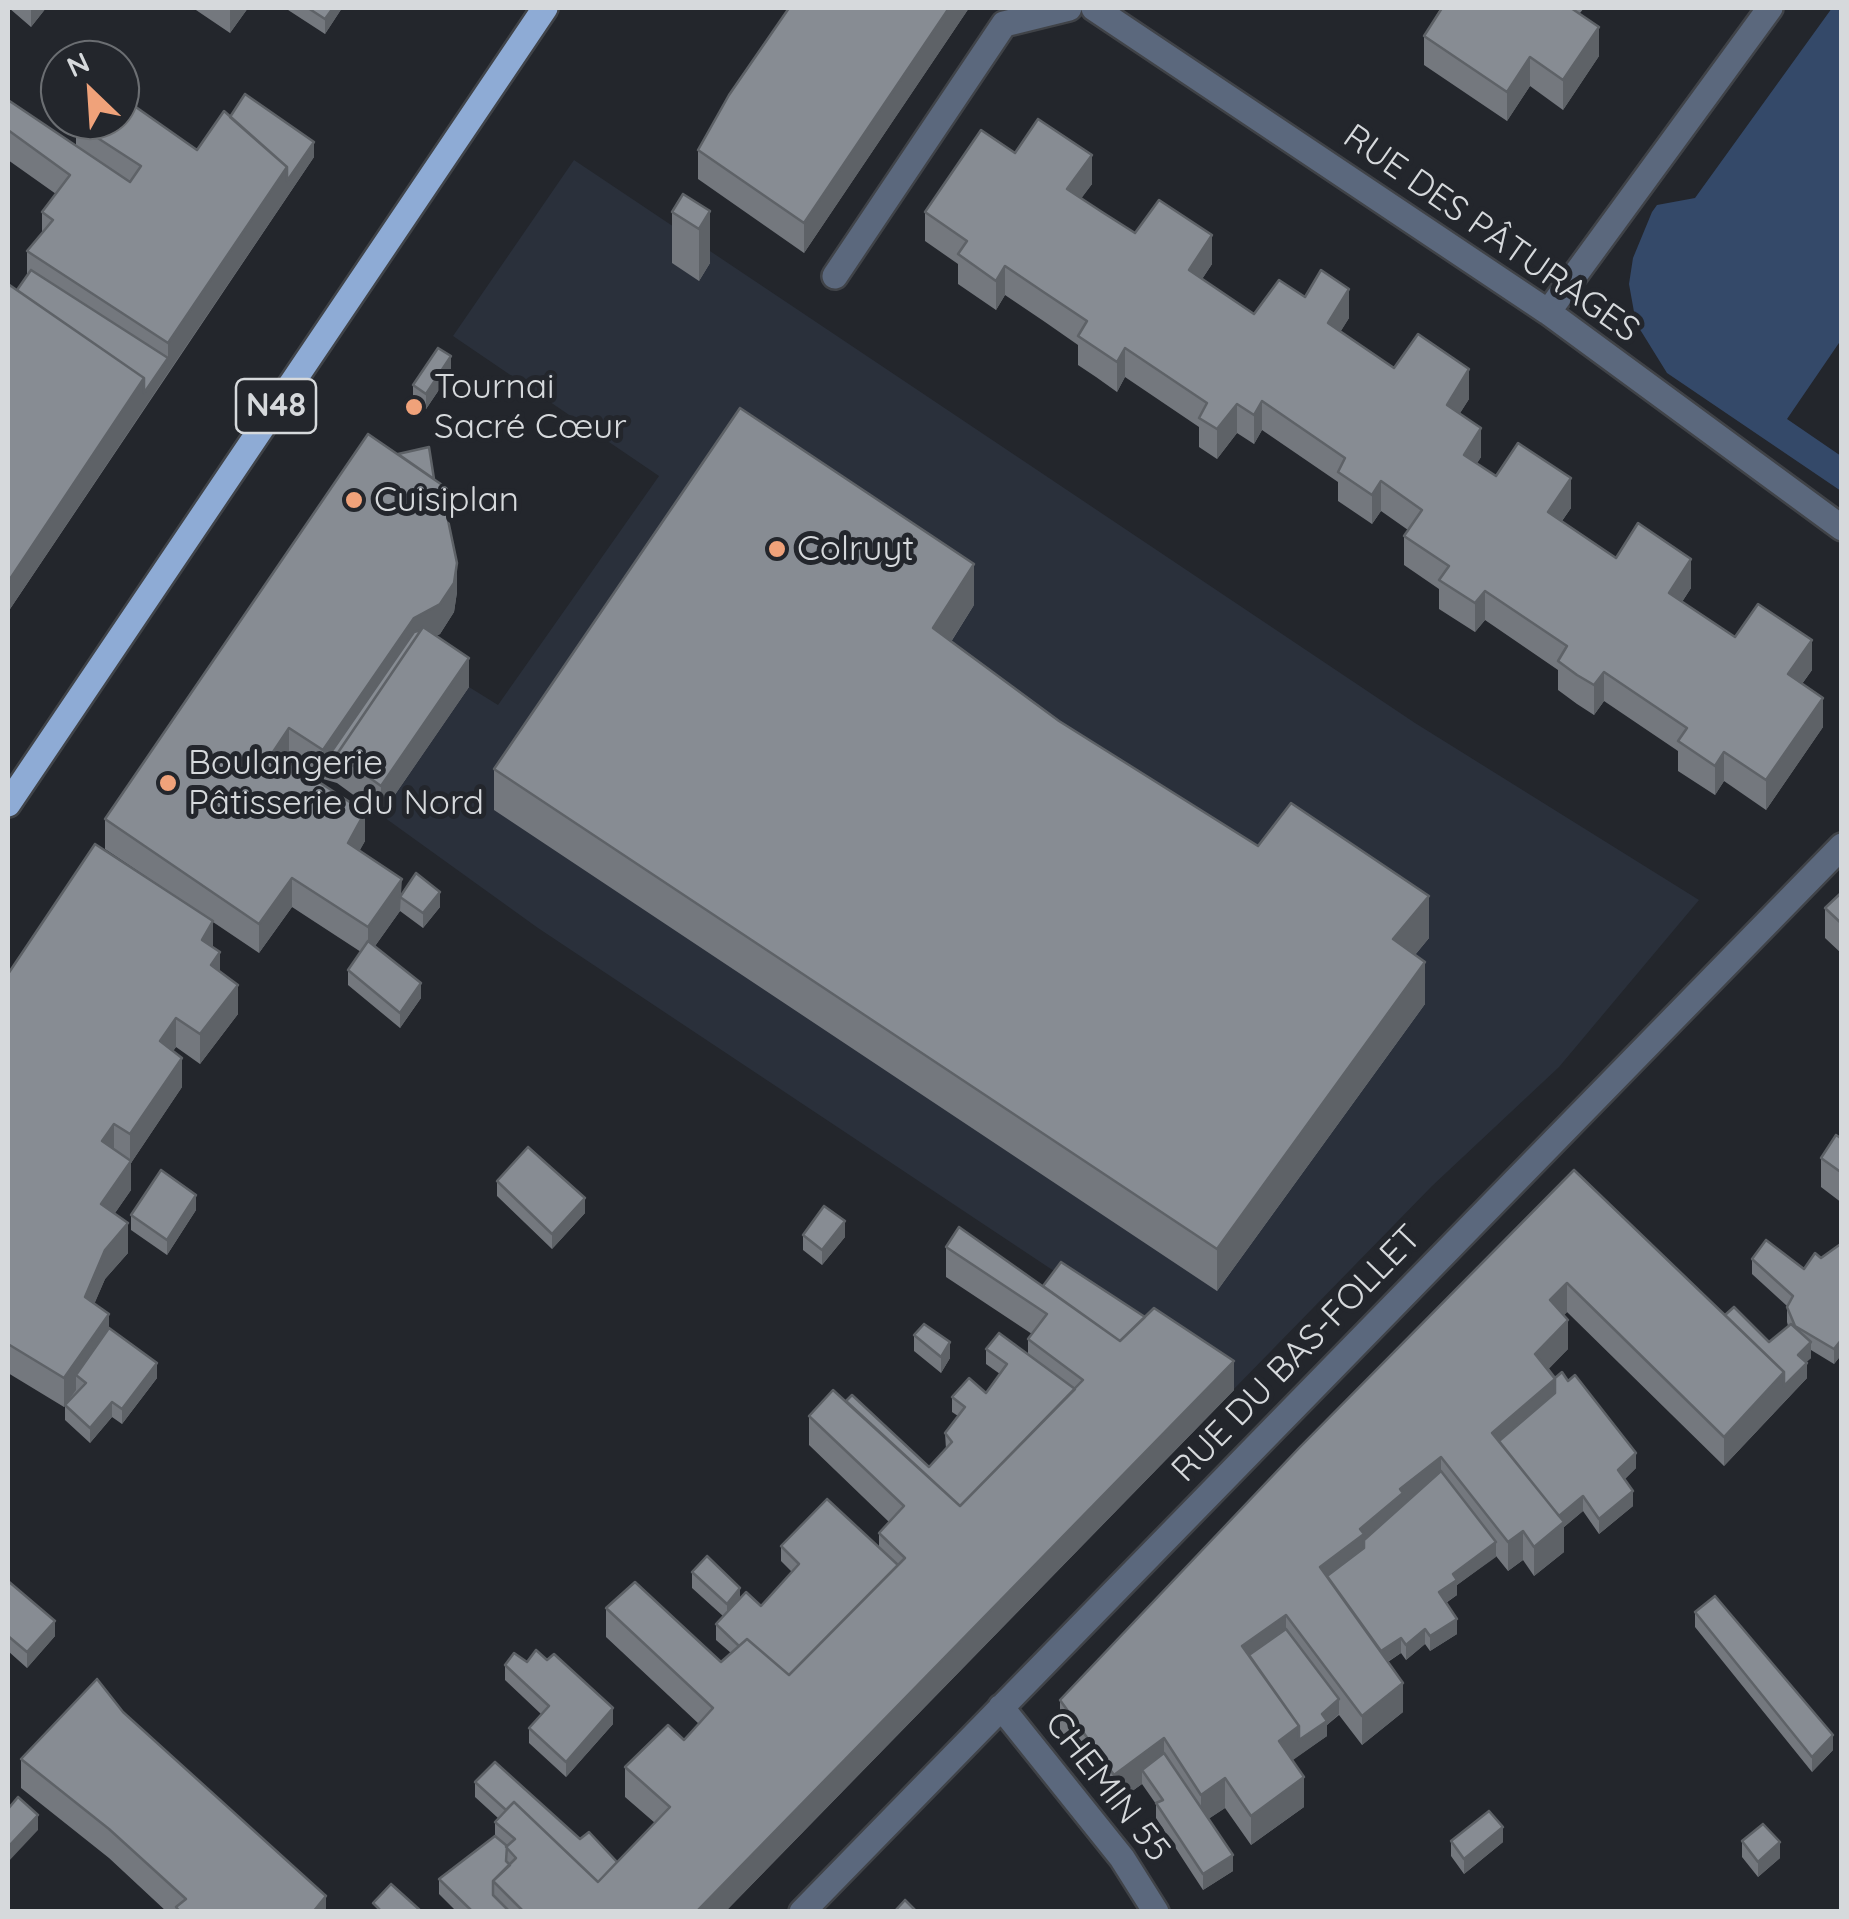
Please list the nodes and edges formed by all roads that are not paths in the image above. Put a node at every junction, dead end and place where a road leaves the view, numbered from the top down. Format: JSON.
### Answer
{"nodes":[{"id":1,"x":545,"y":8,"type":"edge"},
{"id":2,"x":1069,"y":8,"type":"edge"},
{"id":3,"x":1094,"y":8,"type":"edge"},
{"id":4,"x":1770,"y":8,"type":"edge"},
{"id":5,"x":835,"y":276,"type":"dead end"},
{"id":6,"x":1548,"y":312,"type":"junction"},
{"id":7,"x":1842,"y":528,"type":"edge"},
{"id":8,"x":8,"y":804,"type":"edge"},
{"id":9,"x":1842,"y":846,"type":"edge"},
{"id":10,"x":1001,"y":1707,"type":"junction"},
{"id":11,"x":802,"y":1912,"type":"edge"},
{"id":12,"x":1156,"y":1912,"type":"edge"}],
"edges":[{"from":1,"to":8,"type":"main road","number":"N48"},
{"from":2,"to":5,"type":"street"},
{"from":3,"to":6,"type":"street","name":"RUE DES PÂTURAGES"},
{"from":4,"to":6,"type":"street"},
{"from":6,"to":7,"type":"street","name":"RUE DES PÂTURAGES"},
{"from":9,"to":10,"type":"street","name":"RUE DU BAS-FOLLET"},
{"from":10,"to":11,"type":"street","name":"RUE DU BAS-FOLLET"},
{"from":10,"to":12,"type":"street","name":"CHEMIN 55"}]}
